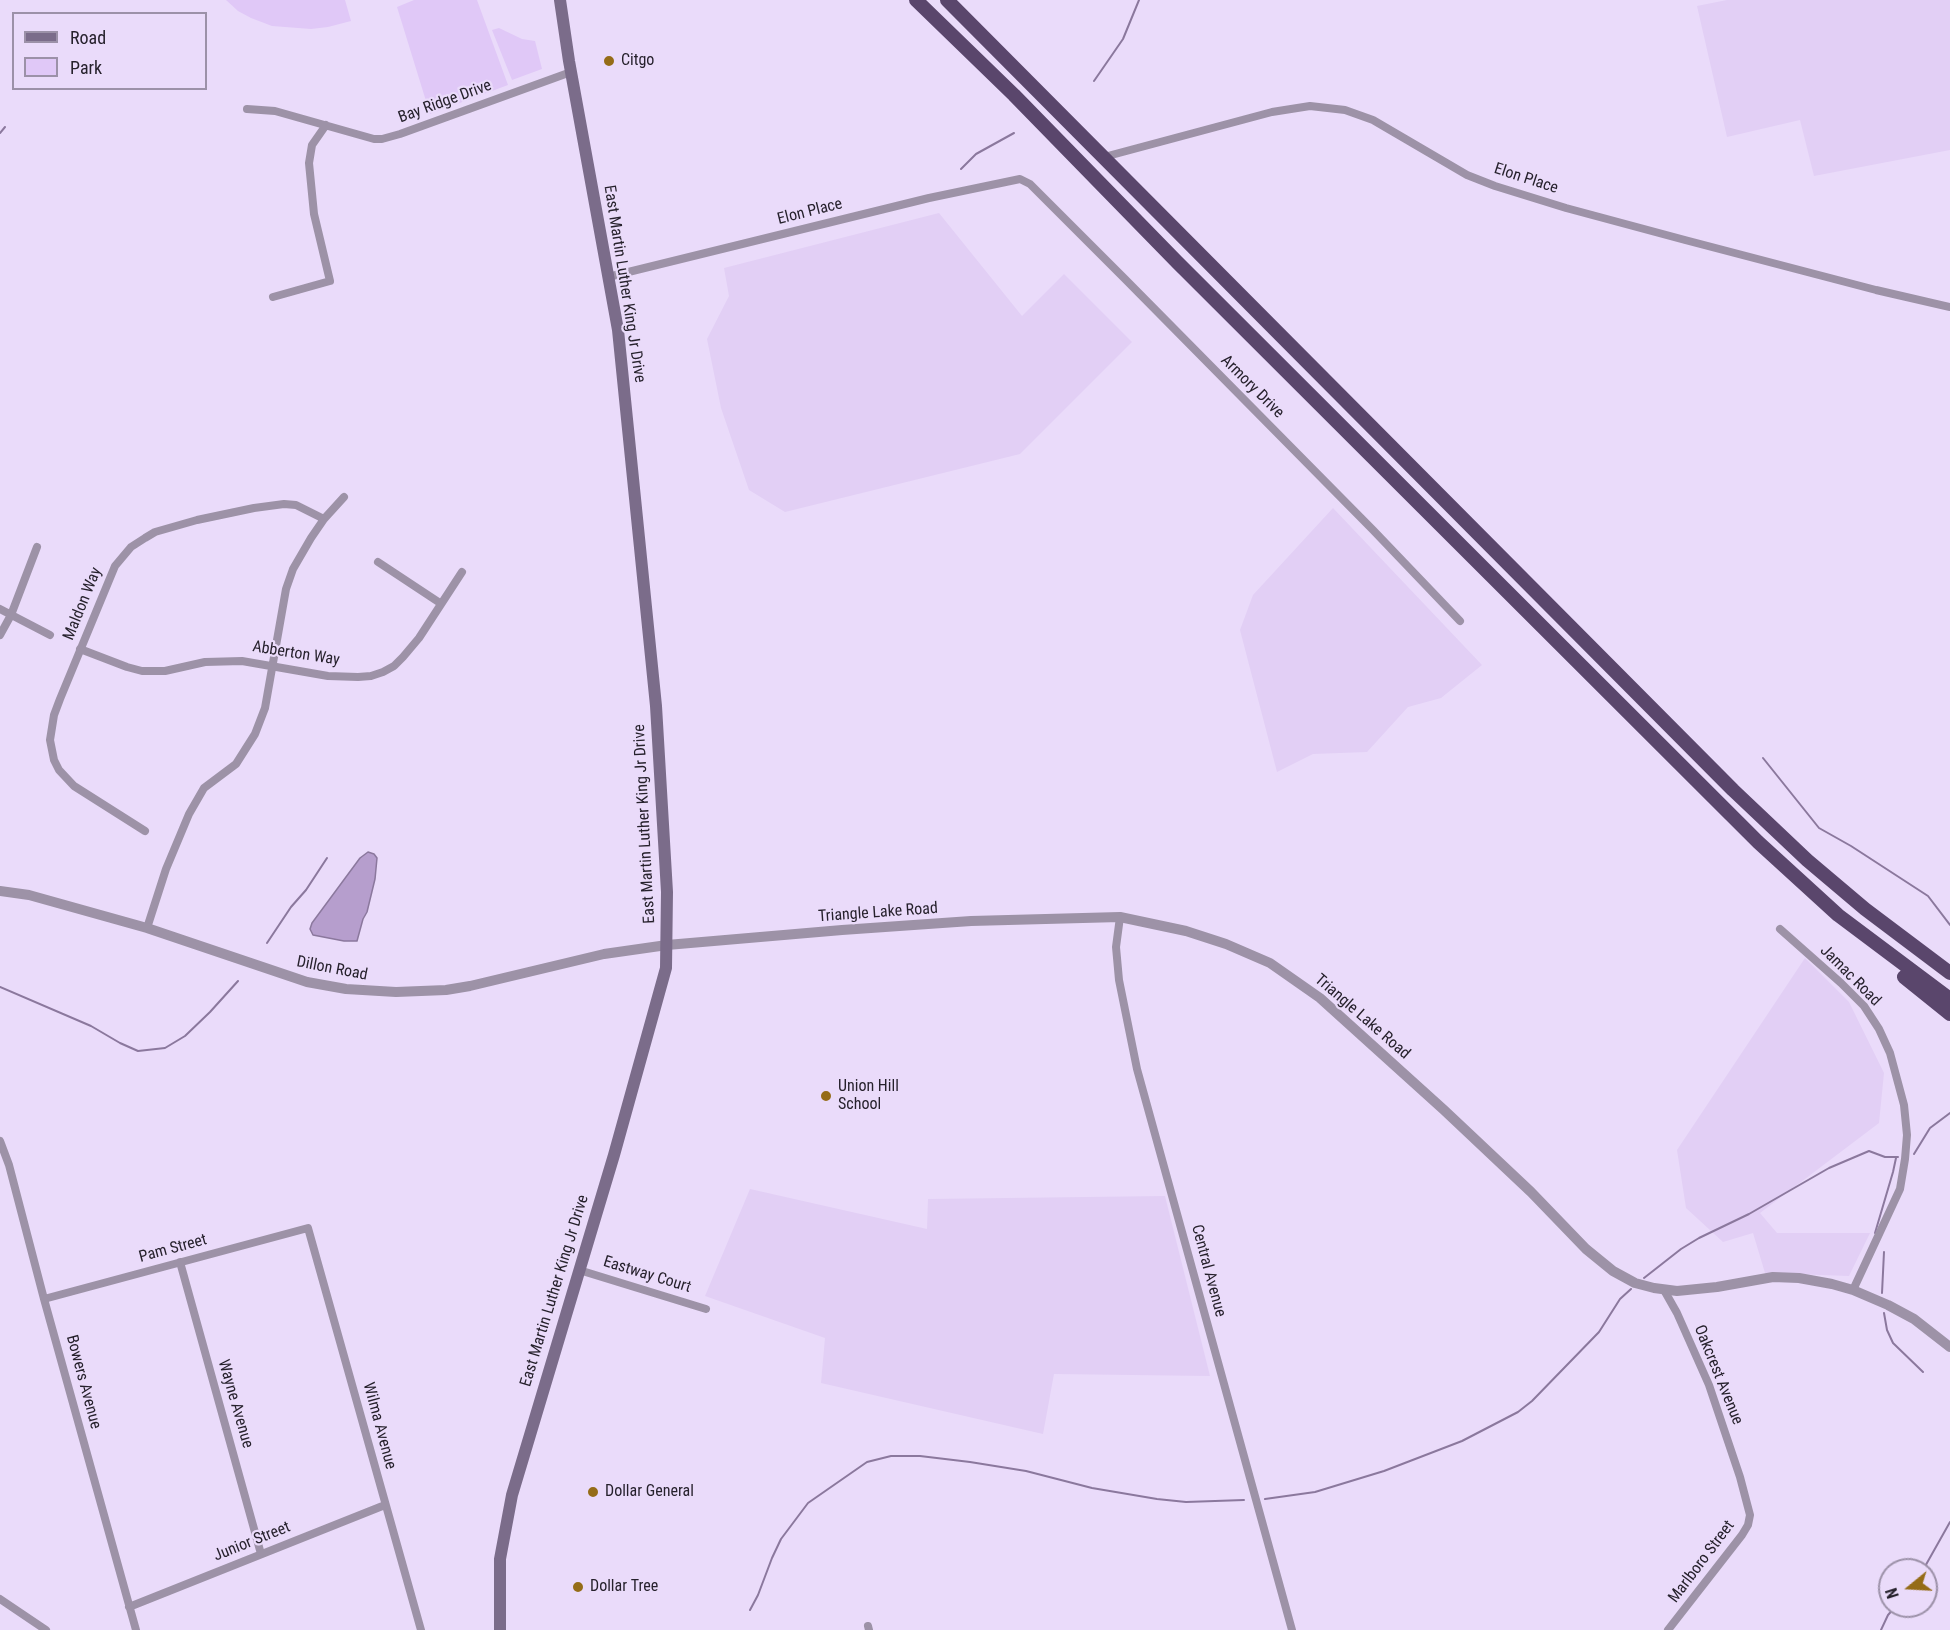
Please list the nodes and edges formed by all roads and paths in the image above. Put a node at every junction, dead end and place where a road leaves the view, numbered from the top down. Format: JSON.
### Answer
{"nodes":[{"id":1,"x":560,"y":0,"type":"edge"},
{"id":2,"x":906,"y":0,"type":"edge"},
{"id":3,"x":916,"y":0,"type":"edge"},
{"id":4,"x":948,"y":0,"type":"edge"},
{"id":5,"x":960,"y":0,"type":"edge"},
{"id":6,"x":946,"y":30,"type":"junction"},
{"id":7,"x":571,"y":72,"type":"junction"},
{"id":8,"x":1023,"y":75,"type":"junction"},
{"id":9,"x":247,"y":109,"type":"dead end"},
{"id":10,"x":326,"y":125,"type":"junction"},
{"id":11,"x":1104,"y":157,"type":"junction"},
{"id":12,"x":1020,"y":179,"type":"joint"},
{"id":13,"x":608,"y":277,"type":"junction"},
{"id":14,"x":273,"y":297,"type":"dead end"},
{"id":15,"x":1950,"y":307,"type":"edge"},
{"id":16,"x":344,"y":497,"type":"dead end"},
{"id":17,"x":324,"y":519,"type":"junction"},
{"id":18,"x":37,"y":547,"type":"dead end"},
{"id":19,"x":378,"y":562,"type":"dead end"},
{"id":20,"x":462,"y":572,"type":"dead end"},
{"id":21,"x":440,"y":603,"type":"junction"},
{"id":22,"x":0,"y":609,"type":"edge"},
{"id":23,"x":11,"y":615,"type":"junction"},
{"id":24,"x":1460,"y":621,"type":"dead end"},
{"id":25,"x":0,"y":635,"type":"edge"},
{"id":26,"x":50,"y":635,"type":"dead end"},
{"id":27,"x":80,"y":649,"type":"junction"},
{"id":28,"x":273,"y":667,"type":"junction"},
{"id":29,"x":145,"y":831,"type":"dead end"},
{"id":30,"x":0,"y":891,"type":"edge"},
{"id":31,"x":1120,"y":917,"type":"junction"},
{"id":32,"x":147,"y":928,"type":"junction"},
{"id":33,"x":1780,"y":929,"type":"dead end"},
{"id":34,"x":1873,"y":942,"type":"junction"},
{"id":35,"x":667,"y":945,"type":"junction"},
{"id":36,"x":1919,"y":950,"type":"junction"},
{"id":37,"x":1950,"y":967,"type":"edge"},
{"id":38,"x":1950,"y":973,"type":"edge"},
{"id":39,"x":1950,"y":999,"type":"edge"},
{"id":40,"x":1950,"y":1014,"type":"edge"},
{"id":41,"x":0,"y":1141,"type":"edge"},
{"id":42,"x":309,"y":1229,"type":"joint"},
{"id":43,"x":180,"y":1262,"type":"junction"},
{"id":44,"x":579,"y":1270,"type":"junction"},
{"id":45,"x":1664,"y":1290,"type":"junction"},
{"id":46,"x":1853,"y":1290,"type":"junction"},
{"id":47,"x":44,"y":1299,"type":"junction"},
{"id":48,"x":706,"y":1309,"type":"dead end"},
{"id":49,"x":1950,"y":1347,"type":"edge"},
{"id":50,"x":1739,"y":1473,"type":"joint"},
{"id":51,"x":385,"y":1505,"type":"junction"},
{"id":52,"x":261,"y":1554,"type":"junction"},
{"id":53,"x":0,"y":1599,"type":"edge"},
{"id":54,"x":129,"y":1607,"type":"junction"},
{"id":55,"x":46,"y":1630,"type":"edge"},
{"id":56,"x":136,"y":1630,"type":"edge"},
{"id":57,"x":421,"y":1630,"type":"edge"},
{"id":58,"x":500,"y":1630,"type":"edge"},
{"id":59,"x":1292,"y":1630,"type":"edge"},
{"id":60,"x":1668,"y":1630,"type":"edge"}],
"edges":[{"from":1,"to":7,"type":"main road","name":"East Martin Luther King Jr Drive"},
{"from":2,"to":6,"type":"highway"},
{"from":3,"to":6,"type":"highway"},
{"from":4,"to":8,"type":"highway"},
{"from":5,"to":8,"type":"highway"},
{"from":6,"to":34,"type":"highway"},
{"from":7,"to":10,"type":"street","name":"Bay Ridge Drive"},
{"from":7,"to":13,"type":"main road","name":"East Martin Luther King Jr Drive"},
{"from":8,"to":11,"type":"highway"},
{"from":9,"to":10,"type":"street","name":"Bay Ridge Drive"},
{"from":10,"to":14,"type":"street"},
{"from":11,"to":15,"type":"street","name":"Elon Place"},
{"from":11,"to":36,"type":"highway"},
{"from":12,"to":13,"type":"street","name":"Elon Place"},
{"from":12,"to":24,"type":"street","name":"Armory Drive"},
{"from":13,"to":35,"type":"main road","name":"East Martin Luther King Jr Drive"},
{"from":16,"to":17,"type":"street"},
{"from":17,"to":27,"type":"street","name":"Maldon Way"},
{"from":17,"to":28,"type":"street"},
{"from":18,"to":23,"type":"street"},
{"from":19,"to":21,"type":"street"},
{"from":20,"to":21,"type":"street","name":"Abberton Way"},
{"from":21,"to":28,"type":"street","name":"Abberton Way"},
{"from":22,"to":23,"type":"street"},
{"from":23,"to":25,"type":"street"},
{"from":23,"to":26,"type":"street"},
{"from":27,"to":28,"type":"street","name":"Abberton Way"},
{"from":27,"to":29,"type":"street","name":"Maldon Way"},
{"from":28,"to":32,"type":"street"},
{"from":30,"to":32,"type":"street","name":"Dillon Road"},
{"from":31,"to":35,"type":"street","name":"Triangle Lake Road"},
{"from":31,"to":45,"type":"street","name":"Triangle Lake Road"},
{"from":31,"to":59,"type":"street","name":"Central Avenue"},
{"from":32,"to":35,"type":"street","name":"Dillon Road"},
{"from":33,"to":46,"type":"street","name":"Jamac Road"},
{"from":34,"to":39,"type":"highway"},
{"from":34,"to":40,"type":"highway"},
{"from":35,"to":44,"type":"main road","name":"East Martin Luther King Jr Drive"},
{"from":36,"to":37,"type":"highway"},
{"from":36,"to":38,"type":"highway"},
{"from":41,"to":47,"type":"street","name":"Bowers Avenue"},
{"from":42,"to":43,"type":"street","name":"Pam Street"},
{"from":42,"to":51,"type":"street","name":"Wilma Avenue"},
{"from":43,"to":47,"type":"street","name":"Pam Street"},
{"from":43,"to":52,"type":"street","name":"Wayne Avenue"},
{"from":44,"to":48,"type":"street","name":"Eastway Court"},
{"from":44,"to":58,"type":"main road","name":"East Martin Luther King Jr Drive"},
{"from":45,"to":46,"type":"street","name":"Triangle Lake Road"},
{"from":45,"to":50,"type":"street","name":"Oakcrest Avenue"},
{"from":46,"to":49,"type":"street","name":"Triangle Lake Road"},
{"from":47,"to":54,"type":"street","name":"Bowers Avenue"},
{"from":50,"to":60,"type":"street","name":"Marlboro Street"},
{"from":51,"to":52,"type":"street","name":"Junior Street"},
{"from":51,"to":57,"type":"street","name":"Wilma Avenue"},
{"from":52,"to":54,"type":"street","name":"Junior Street"},
{"from":53,"to":55,"type":"street"},
{"from":54,"to":56,"type":"street","name":"Bowers Avenue"}]}
